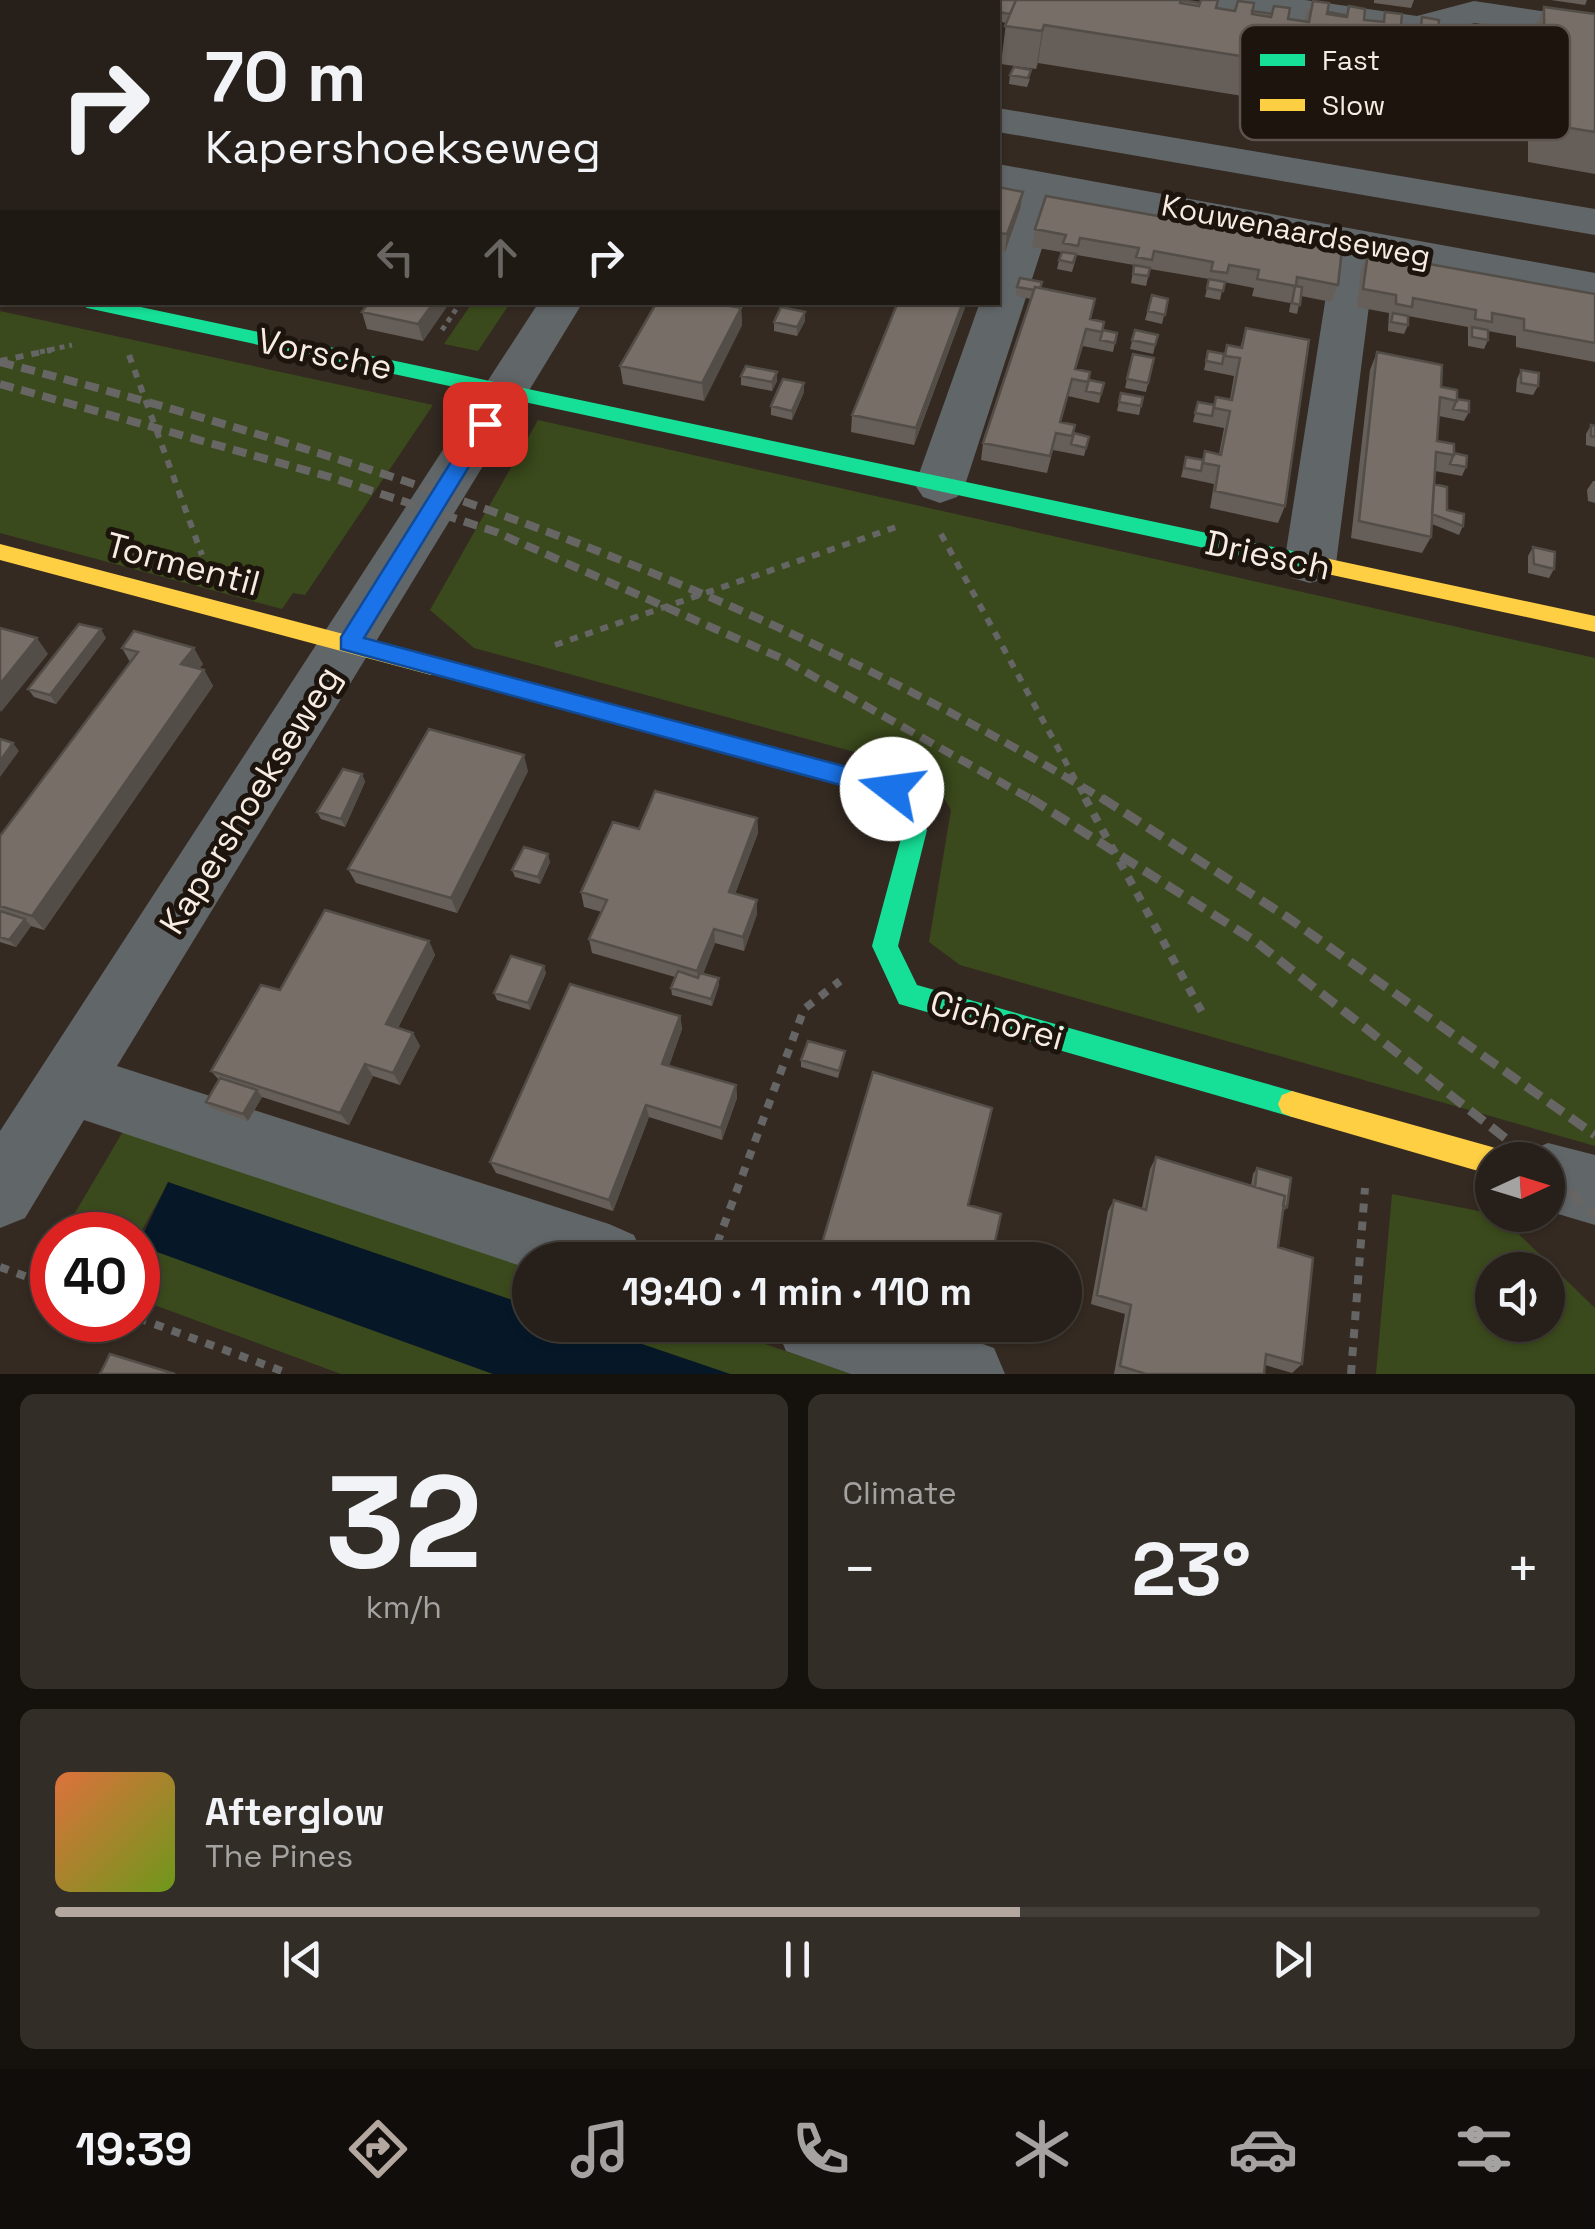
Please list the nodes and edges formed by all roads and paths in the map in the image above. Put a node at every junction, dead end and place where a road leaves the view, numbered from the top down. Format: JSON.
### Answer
{"nodes":[{"id":1,"x":1231,"y":0,"type":"edge"},
{"id":2,"x":1403,"y":25,"type":"edge"},
{"id":3,"x":1425,"y":25,"type":"edge"},
{"id":4,"x":1561,"y":25,"type":"edge"},
{"id":5,"x":1570,"y":26,"type":"edge"},
{"id":6,"x":1595,"y":30,"type":"edge"},
{"id":7,"x":1000,"y":120,"type":"edge"},
{"id":8,"x":1000,"y":176,"type":"edge"},
{"id":9,"x":1043,"y":183,"type":"junction"},
{"id":10,"x":1595,"y":222,"type":"edge"},
{"id":11,"x":1356,"y":242,"type":"junction"},
{"id":12,"x":1595,"y":287,"type":"edge"},
{"id":13,"x":459,"y":305,"type":"edge"},
{"id":14,"x":559,"y":305,"type":"edge"},
{"id":15,"x":118,"y":317,"type":"edge"},
{"id":16,"x":440,"y":333,"type":"dead end"},
{"id":17,"x":86,"y":342,"type":"dead end"},
{"id":18,"x":0,"y":361,"type":"edge"},
{"id":19,"x":504,"y":393,"type":"junction"},
{"id":20,"x":935,"y":500,"type":"junction"},
{"id":21,"x":0,"y":552,"type":"edge"},
{"id":22,"x":1310,"y":564,"type":"junction"},
{"id":23,"x":223,"y":610,"type":"junction"},
{"id":24,"x":1595,"y":624,"type":"edge"},
{"id":25,"x":349,"y":643,"type":"junction"},
{"id":26,"x":471,"y":674,"type":"junction"},
{"id":27,"x":884,"y":946,"type":"junction"},
{"id":28,"x":70,"y":1082,"type":"junction"},
{"id":29,"x":1246,"y":1092,"type":"junction"},
{"id":30,"x":1370,"y":1127,"type":"junction"},
{"id":31,"x":1475,"y":1156,"type":"edge"},
{"id":32,"x":1565,"y":1181,"type":"edge"},
{"id":33,"x":1595,"y":1190,"type":"edge"},
{"id":34,"x":0,"y":1193,"type":"edge"},
{"id":35,"x":555,"y":1242,"type":"edge"},
{"id":36,"x":718,"y":1242,"type":"edge"},
{"id":37,"x":0,"y":1267,"type":"edge"},
{"id":38,"x":30,"y":1278,"type":"edge"},
{"id":39,"x":160,"y":1326,"type":"edge"},
{"id":40,"x":866,"y":1342,"type":"edge"},
{"id":41,"x":290,"y":1374,"type":"edge"},
{"id":42,"x":968,"y":1374,"type":"edge"},
{"id":43,"x":1351,"y":1374,"type":"edge"}],
"edges":[{"from":1,"to":2,"type":"street"},
{"from":3,"to":4,"type":"street"},
{"from":5,"to":6,"type":"street"},
{"from":7,"to":10,"type":"street","name":"Kouwenaardseweg"},
{"from":8,"to":9,"type":"street","name":"Kouwenaardseweg"},
{"from":9,"to":11,"type":"street","name":"Kouwenaardseweg"},
{"from":9,"to":20,"type":"street"},
{"from":11,"to":12,"type":"street","name":"Kouwenaardseweg"},
{"from":11,"to":22,"type":"street"},
{"from":13,"to":16,"type":"path"},
{"from":14,"to":19,"type":"street","name":"Kapershoekseweg"},
{"from":15,"to":19,"type":"street","name":"Vorsche"},
{"from":15,"to":23,"type":"path"},
{"from":17,"to":18,"type":"path"},
{"from":19,"to":20,"type":"street","name":"Driesch"},
{"from":19,"to":25,"type":"street","name":"Kapershoekseweg"},
{"from":20,"to":22,"type":"street","name":"Driesch"},
{"from":20,"to":26,"type":"path"},
{"from":20,"to":29,"type":"path"},
{"from":21,"to":23,"type":"street","name":"Tormentil"},
{"from":22,"to":24,"type":"street","name":"Driesch"},
{"from":23,"to":25,"type":"street","name":"Tormentil"},
{"from":25,"to":26,"type":"street"},
{"from":25,"to":28,"type":"street","name":"Kapershoekseweg"},
{"from":26,"to":27,"type":"street"},
{"from":27,"to":29,"type":"street","name":"Cichorei"},
{"from":27,"to":36,"type":"path"},
{"from":28,"to":34,"type":"street","name":"Kapershoekseweg"},
{"from":28,"to":35,"type":"street"},
{"from":29,"to":30,"type":"street","name":"Cichorei"},
{"from":30,"to":31,"type":"street","name":"Cichorei"},
{"from":30,"to":43,"type":"path"},
{"from":32,"to":33,"type":"street"},
{"from":37,"to":38,"type":"path"},
{"from":39,"to":41,"type":"path"},
{"from":40,"to":42,"type":"street"}]}
